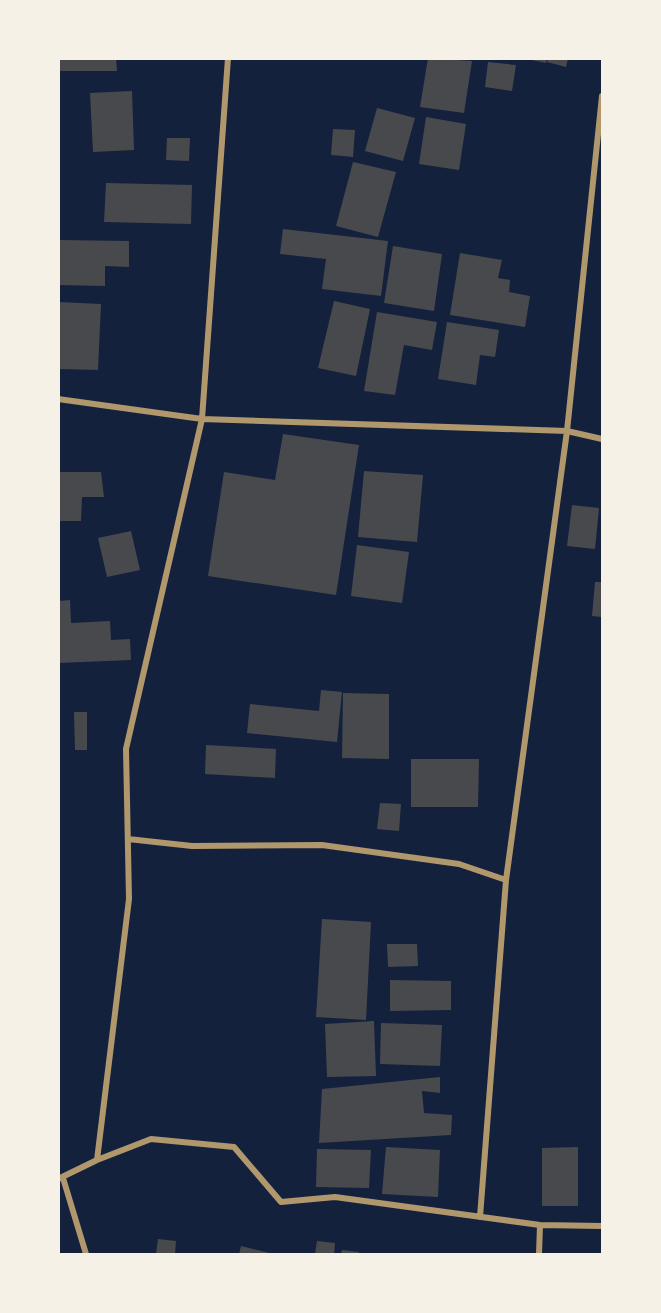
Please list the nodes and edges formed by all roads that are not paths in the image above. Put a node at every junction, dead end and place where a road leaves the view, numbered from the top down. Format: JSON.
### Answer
{"nodes":[{"id":1,"x":228,"y":58,"type":"edge"},
{"id":2,"x":603,"y":96,"type":"edge"},
{"id":3,"x":58,"y":399,"type":"edge"},
{"id":4,"x":202,"y":419,"type":"junction"},
{"id":5,"x":567,"y":432,"type":"junction"},
{"id":6,"x":603,"y":439,"type":"edge"},
{"id":7,"x":128,"y":839,"type":"junction"},
{"id":8,"x":506,"y":880,"type":"junction"},
{"id":9,"x":97,"y":1160,"type":"junction"},
{"id":10,"x":61,"y":1179,"type":"edge"},
{"id":11,"x":480,"y":1217,"type":"junction"},
{"id":12,"x":540,"y":1225,"type":"junction"},
{"id":13,"x":603,"y":1226,"type":"edge"},
{"id":14,"x":86,"y":1254,"type":"edge"},
{"id":15,"x":539,"y":1254,"type":"edge"}],
"edges":[{"from":1,"to":4,"type":"street"},
{"from":2,"to":5,"type":"street"},
{"from":3,"to":4,"type":"street"},
{"from":4,"to":5,"type":"street"},
{"from":4,"to":7,"type":"street"},
{"from":5,"to":6,"type":"street"},
{"from":5,"to":8,"type":"street"},
{"from":7,"to":8,"type":"street"},
{"from":7,"to":9,"type":"street"},
{"from":8,"to":11,"type":"street"},
{"from":9,"to":10,"type":"street"},
{"from":9,"to":11,"type":"street"},
{"from":10,"to":14,"type":"street"},
{"from":11,"to":12,"type":"street"},
{"from":12,"to":13,"type":"street"},
{"from":12,"to":15,"type":"street"}]}
